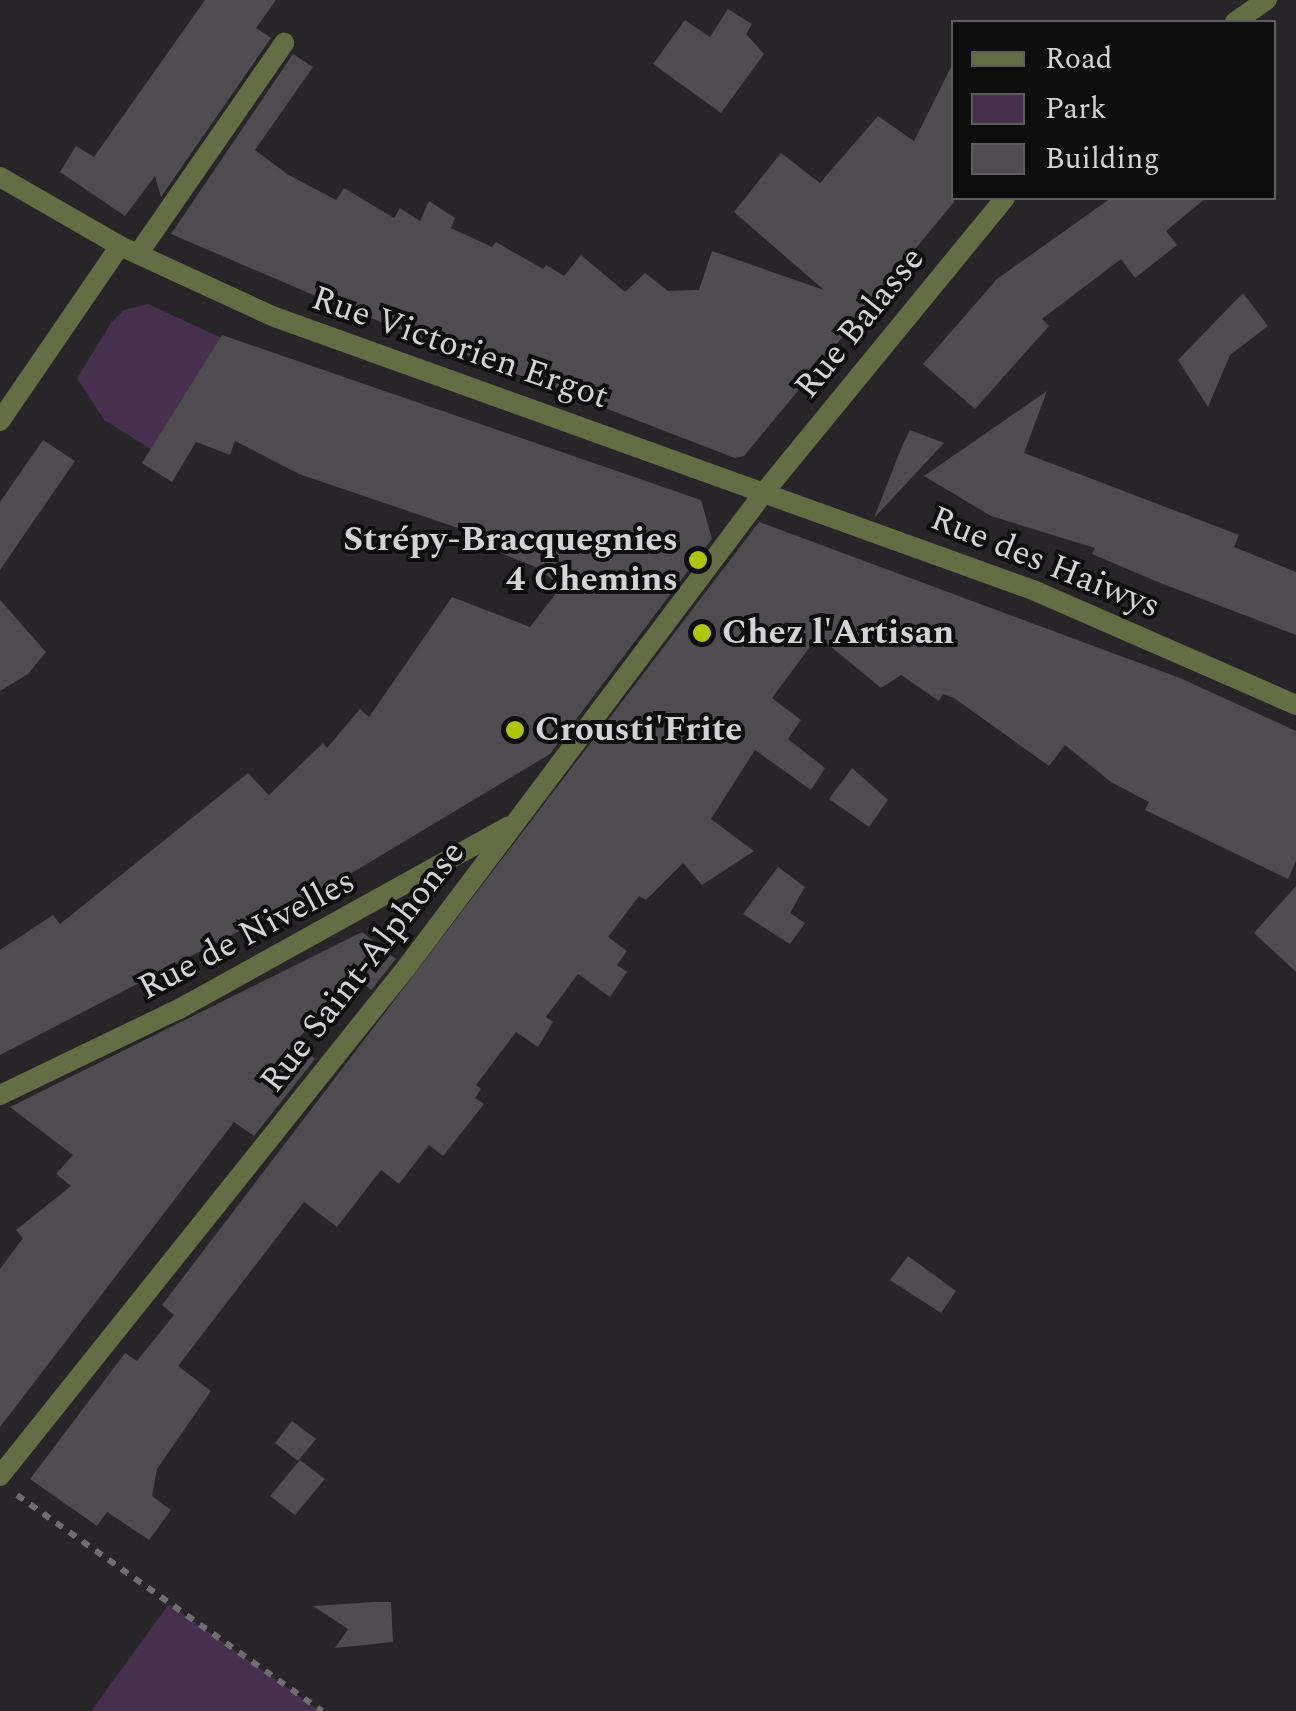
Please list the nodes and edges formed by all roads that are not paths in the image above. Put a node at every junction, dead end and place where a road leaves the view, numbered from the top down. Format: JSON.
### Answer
{"nodes":[{"id":1,"x":1267,"y":0,"type":"edge"},
{"id":2,"x":1238,"y":20,"type":"edge"},
{"id":3,"x":284,"y":44,"type":"dead end"},
{"id":4,"x":0,"y":177,"type":"edge"},
{"id":5,"x":1003,"y":200,"type":"edge"},
{"id":6,"x":129,"y":250,"type":"junction"},
{"id":7,"x":0,"y":421,"type":"edge"},
{"id":8,"x":766,"y":490,"type":"junction"},
{"id":9,"x":1296,"y":705,"type":"edge"},
{"id":10,"x":519,"y":821,"type":"junction"},
{"id":11,"x":0,"y":1095,"type":"edge"},
{"id":12,"x":0,"y":1480,"type":"edge"}],
"edges":[{"from":1,"to":2,"type":"street"},
{"from":3,"to":6,"type":"street"},
{"from":4,"to":6,"type":"street","name":"Rue Victorien Ergot"},
{"from":5,"to":8,"type":"street","name":"Rue Balasse"},
{"from":6,"to":7,"type":"street"},
{"from":6,"to":8,"type":"street","name":"Rue Victorien Ergot"},
{"from":8,"to":9,"type":"street","name":"Rue des Haiwys"},
{"from":8,"to":10,"type":"street","name":"Rue Saint-Alphonse"},
{"from":10,"to":11,"type":"street","name":"Rue de Nivelles"},
{"from":10,"to":12,"type":"street","name":"Rue Saint-Alphonse"}]}
